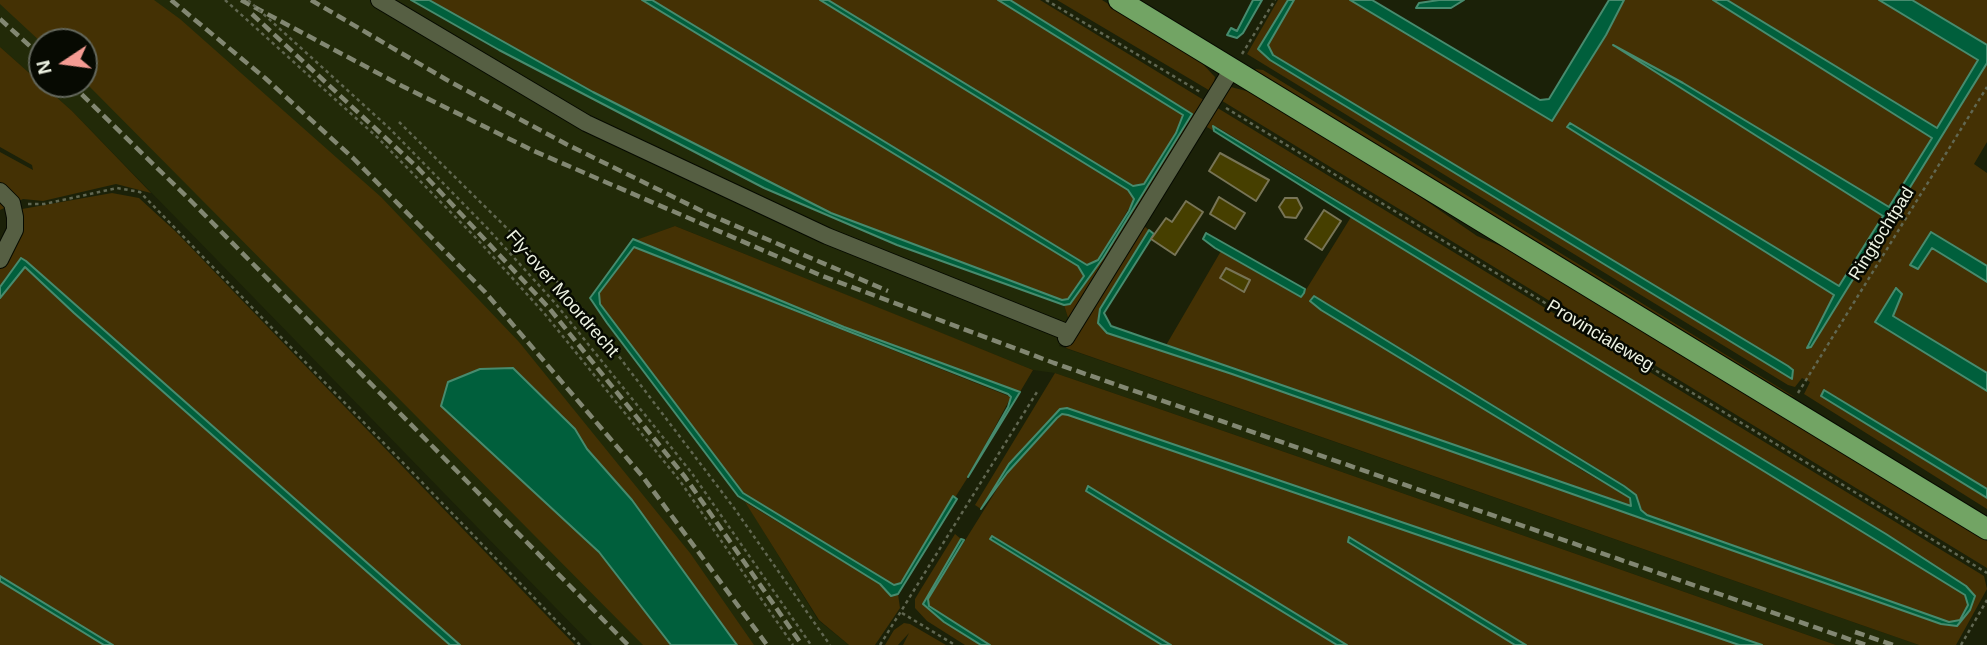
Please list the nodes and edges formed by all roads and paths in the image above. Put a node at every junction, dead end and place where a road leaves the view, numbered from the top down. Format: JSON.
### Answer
{"nodes":[{"id":1,"x":225,"y":0,"type":"edge"},
{"id":2,"x":248,"y":0,"type":"edge"},
{"id":3,"x":379,"y":0,"type":"edge"},
{"id":4,"x":1046,"y":0,"type":"edge"},
{"id":5,"x":1119,"y":0,"type":"edge"},
{"id":6,"x":1275,"y":0,"type":"edge"},
{"id":7,"x":1232,"y":69,"type":"junction"},
{"id":8,"x":1987,"y":87,"type":"edge"},
{"id":9,"x":1213,"y":100,"type":"junction"},
{"id":10,"x":399,"y":122,"type":"dead end"},
{"id":11,"x":0,"y":191,"type":"edge"},
{"id":12,"x":44,"y":204,"type":"dead end"},
{"id":13,"x":0,"y":260,"type":"edge"},
{"id":14,"x":1037,"y":392,"type":"dead end"},
{"id":15,"x":1798,"y":393,"type":"dead end"},
{"id":16,"x":1987,"y":529,"type":"edge"},
{"id":17,"x":1987,"y":573,"type":"edge"},
{"id":18,"x":1987,"y":600,"type":"edge"},
{"id":19,"x":902,"y":612,"type":"junction"},
{"id":20,"x":580,"y":645,"type":"edge"},
{"id":21,"x":793,"y":645,"type":"edge"},
{"id":22,"x":811,"y":645,"type":"edge"},
{"id":23,"x":830,"y":645,"type":"edge"},
{"id":24,"x":880,"y":645,"type":"edge"},
{"id":25,"x":955,"y":645,"type":"edge"},
{"id":26,"x":1961,"y":645,"type":"edge"}],
"edges":[{"from":1,"to":21,"type":"path"},
{"from":2,"to":22,"type":"path","name":"Fly-over Moordrecht","bridge":true},
{"from":3,"to":9,"type":"street"},
{"from":4,"to":9,"type":"path","name":"Provincialeweg"},
{"from":5,"to":7,"type":"main road"},
{"from":6,"to":7,"type":"path"},
{"from":7,"to":9,"type":"street"},
{"from":7,"to":16,"type":"main road"},
{"from":8,"to":15,"type":"path","name":"Ringtochtpad"},
{"from":9,"to":17,"type":"path","name":"Provincialeweg"},
{"from":10,"to":23,"type":"path"},
{"from":11,"to":13,"type":"street"},
{"from":12,"to":20,"type":"path"},
{"from":14,"to":19,"type":"path"},
{"from":18,"to":26,"type":"path"},
{"from":19,"to":24,"type":"path"},
{"from":19,"to":25,"type":"path"}]}
